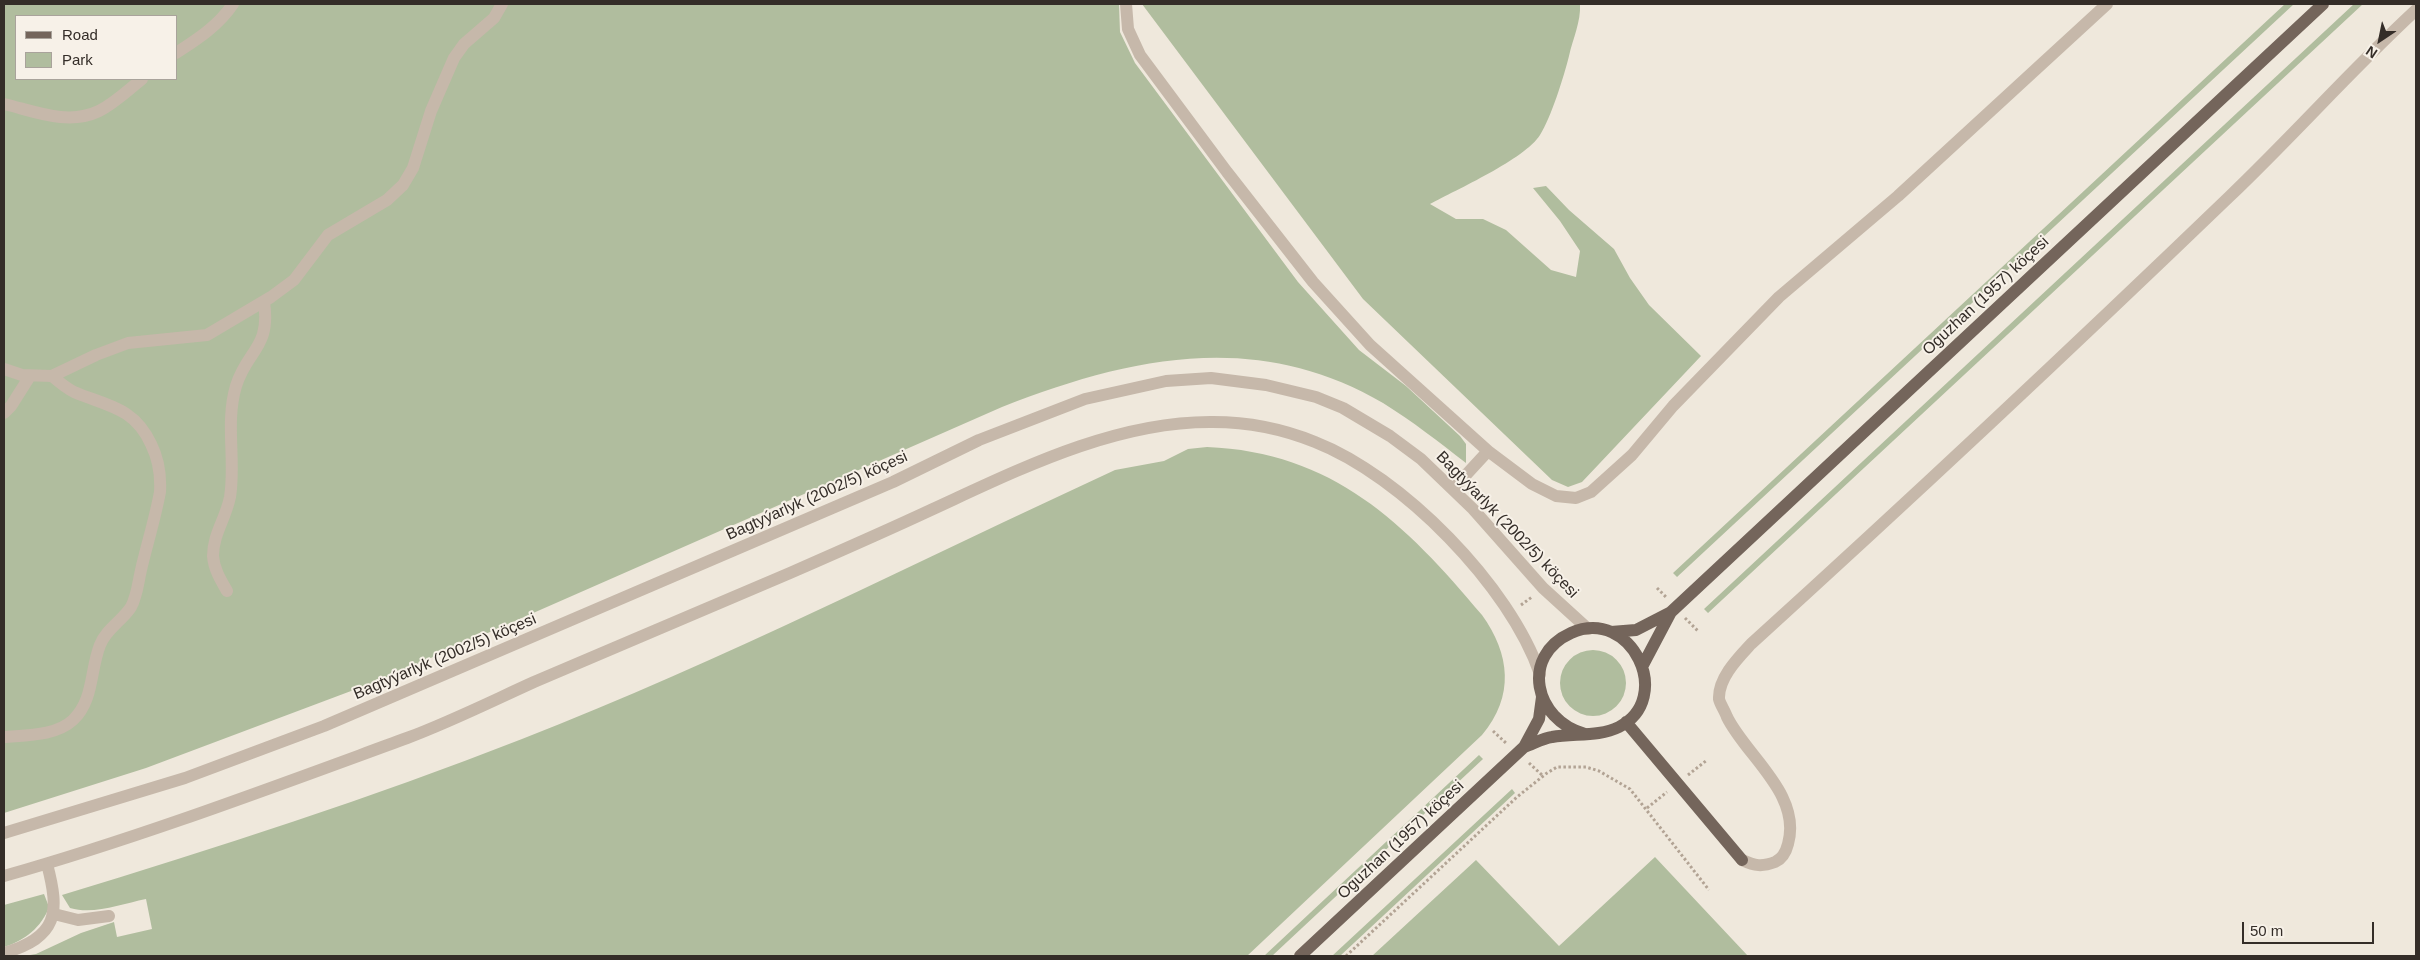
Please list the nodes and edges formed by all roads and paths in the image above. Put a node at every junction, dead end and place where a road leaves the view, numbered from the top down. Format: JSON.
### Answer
{"nodes":[{"id":1,"x":234,"y":4,"type":"edge"},
{"id":2,"x":502,"y":4,"type":"edge"},
{"id":3,"x":1126,"y":4,"type":"edge"},
{"id":4,"x":2107,"y":4,"type":"edge"},
{"id":5,"x":2323,"y":4,"type":"edge"},
{"id":6,"x":2416,"y":10,"type":"edge"},
{"id":7,"x":178,"y":52,"type":"edge"},
{"id":8,"x":141,"y":80,"type":"edge"},
{"id":9,"x":4,"y":104,"type":"edge"},
{"id":10,"x":264,"y":302,"type":"junction"},
{"id":11,"x":4,"y":369,"type":"edge"},
{"id":12,"x":30,"y":376,"type":"junction"},
{"id":13,"x":52,"y":376,"type":"junction"},
{"id":14,"x":4,"y":413,"type":"edge"},
{"id":15,"x":1488,"y":451,"type":"junction"},
{"id":16,"x":1453,"y":489,"type":"junction"},
{"id":17,"x":1543,"y":588,"type":"junction"},
{"id":18,"x":227,"y":591,"type":"dead end"},
{"id":19,"x":1671,"y":612,"type":"junction"},
{"id":20,"x":1511,"y":614,"type":"junction"},
{"id":21,"x":1588,"y":629,"type":"junction"},
{"id":22,"x":1611,"y":632,"type":"junction"},
{"id":23,"x":1643,"y":666,"type":"junction"},
{"id":24,"x":1540,"y":674,"type":"junction"},
{"id":25,"x":1542,"y":697,"type":"junction"},
{"id":26,"x":1626,"y":722,"type":"junction"},
{"id":27,"x":1585,"y":734,"type":"junction"},
{"id":28,"x":4,"y":737,"type":"edge"},
{"id":29,"x":1524,"y":747,"type":"junction"},
{"id":30,"x":4,"y":833,"type":"edge"},
{"id":31,"x":1742,"y":860,"type":"joint"},
{"id":32,"x":46,"y":864,"type":"junction"},
{"id":33,"x":4,"y":876,"type":"edge"},
{"id":34,"x":1709,"y":890,"type":"dead end"},
{"id":35,"x":54,"y":914,"type":"junction"},
{"id":36,"x":109,"y":916,"type":"dead end"},
{"id":37,"x":4,"y":953,"type":"edge"},
{"id":38,"x":1300,"y":956,"type":"edge"},
{"id":39,"x":1346,"y":956,"type":"edge"}],
"edges":[{"from":1,"to":7,"type":"street"},
{"from":2,"to":10,"type":"street"},
{"from":3,"to":15,"type":"street"},
{"from":4,"to":15,"type":"street"},
{"from":5,"to":19,"type":"main road","name":"Oguzhan (1957) köçesi"},
{"from":6,"to":31,"type":"street"},
{"from":8,"to":9,"type":"street"},
{"from":10,"to":13,"type":"street"},
{"from":10,"to":18,"type":"street"},
{"from":11,"to":12,"type":"street"},
{"from":12,"to":13,"type":"street"},
{"from":12,"to":14,"type":"street"},
{"from":13,"to":28,"type":"street"},
{"from":15,"to":16,"type":"street"},
{"from":16,"to":17,"type":"street","name":"Bagtyýarlyk (2002/5) köçesi"},
{"from":16,"to":30,"type":"street","name":"Bagtyýarlyk (2002/5) köçesi"},
{"from":17,"to":20,"type":"path"},
{"from":17,"to":21,"type":"street","name":"Bagtyýarlyk (2002/5) köçesi"},
{"from":19,"to":22,"type":"main road","name":"Oguzhan (1957) köçesi"},
{"from":19,"to":23,"type":"main road","name":"Oguzhan (1957) köçesi"},
{"from":20,"to":24,"type":"street"},
{"from":20,"to":32,"type":"street"},
{"from":21,"to":22,"type":"main road","name":"Oguzhan (1957) köçesi"},
{"from":21,"to":24,"type":"main road","name":"Oguzhan (1957) köçesi"},
{"from":22,"to":23,"type":"main road","name":"Oguzhan (1957) köçesi"},
{"from":23,"to":26,"type":"main road","name":"Oguzhan (1957) köçesi"},
{"from":24,"to":25,"type":"main road","name":"Oguzhan (1957) köçesi"},
{"from":25,"to":27,"type":"main road","name":"Oguzhan (1957) köçesi"},
{"from":25,"to":29,"type":"main road","name":"Oguzhan (1957) köçesi"},
{"from":26,"to":27,"type":"main road","name":"Oguzhan (1957) köçesi"},
{"from":26,"to":31,"type":"main road"},
{"from":27,"to":29,"type":"main road","name":"Oguzhan (1957) köçesi"},
{"from":29,"to":38,"type":"main road","name":"Oguzhan (1957) köçesi"},
{"from":32,"to":33,"type":"street"},
{"from":32,"to":35,"type":"street"},
{"from":34,"to":39,"type":"path"},
{"from":35,"to":36,"type":"street"},
{"from":35,"to":37,"type":"street"}]}
